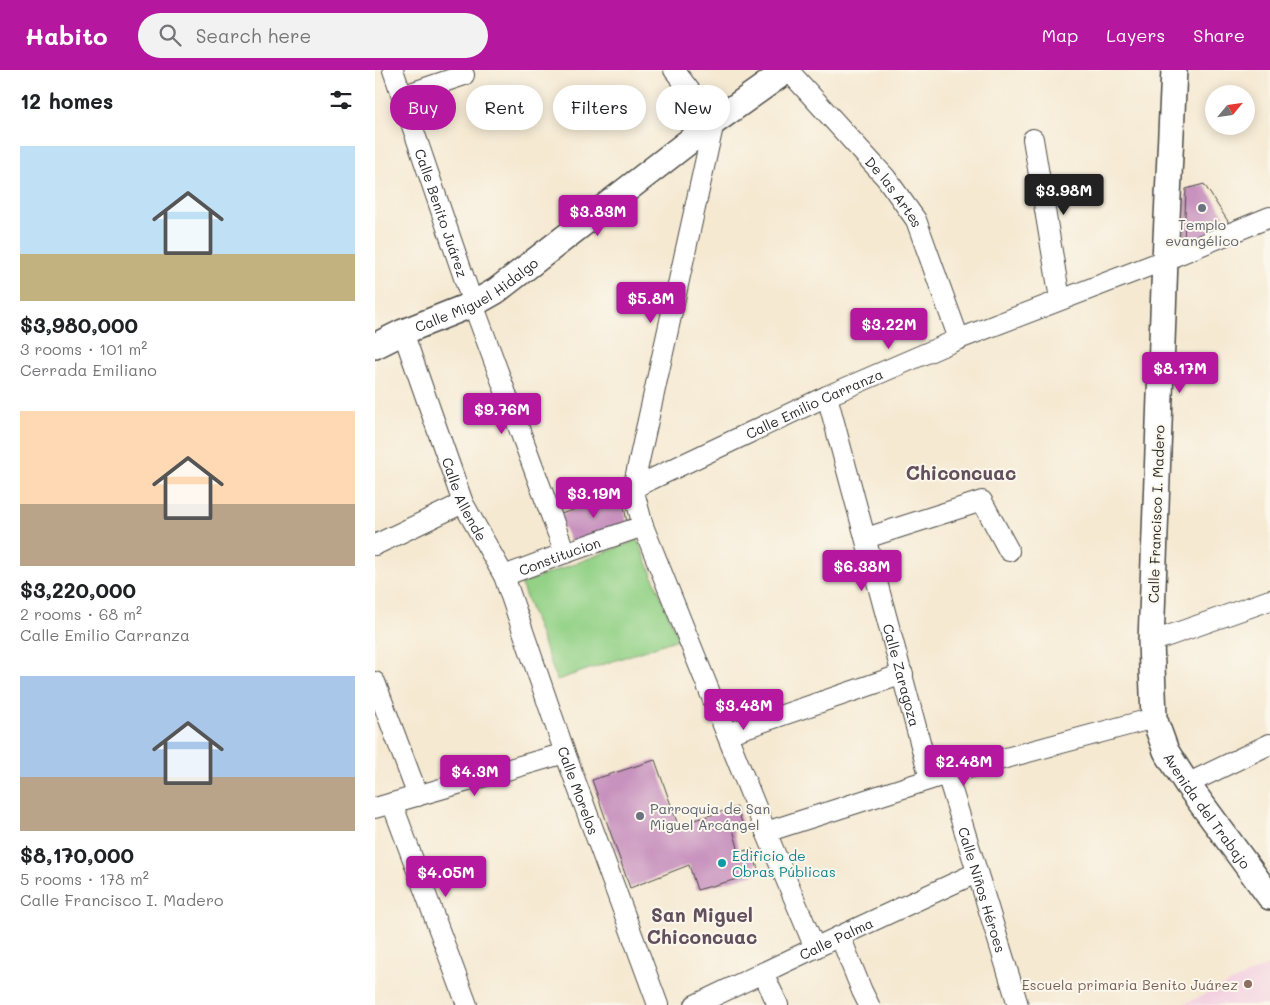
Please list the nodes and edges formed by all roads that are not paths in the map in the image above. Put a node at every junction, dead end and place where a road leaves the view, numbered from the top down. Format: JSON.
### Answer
{"nodes":[{"id":1,"x":393,"y":70,"type":"edge"},
{"id":2,"x":674,"y":70,"type":"edge"},
{"id":3,"x":787,"y":70,"type":"edge"},
{"id":4,"x":1174,"y":70,"type":"edge"},
{"id":5,"x":464,"y":75,"type":"dead end"},
{"id":6,"x":398,"y":85,"type":"edge"},
{"id":7,"x":434,"y":85,"type":"edge"},
{"id":8,"x":686,"y":85,"type":"edge"},
{"id":9,"x":730,"y":111,"type":"edge"},
{"id":10,"x":414,"y":130,"type":"edge"},
{"id":11,"x":704,"y":130,"type":"edge"},
{"id":12,"x":712,"y":130,"type":"edge"},
{"id":13,"x":1033,"y":139,"type":"dead end"},
{"id":14,"x":1270,"y":217,"type":"edge"},
{"id":15,"x":1165,"y":260,"type":"junction"},
{"id":16,"x":1060,"y":299,"type":"junction"},
{"id":17,"x":473,"y":304,"type":"junction"},
{"id":18,"x":403,"y":332,"type":"junction"},
{"id":19,"x":959,"y":339,"type":"junction"},
{"id":20,"x":375,"y":346,"type":"edge"},
{"id":21,"x":827,"y":396,"type":"junction"},
{"id":22,"x":633,"y":488,"type":"junction"},
{"id":23,"x":463,"y":503,"type":"junction"},
{"id":24,"x":643,"y":526,"type":"junction"},
{"id":25,"x":866,"y":538,"type":"junction"},
{"id":26,"x":375,"y":544,"type":"edge"},
{"id":27,"x":1009,"y":551,"type":"dead end"},
{"id":28,"x":565,"y":553,"type":"junction"},
{"id":29,"x":503,"y":576,"type":"junction"},
{"id":30,"x":1270,"y":600,"type":"edge"},
{"id":31,"x":1151,"y":642,"type":"junction"},
{"id":32,"x":903,"y":674,"type":"junction"},
{"id":33,"x":375,"y":682,"type":"edge"},
{"id":34,"x":1154,"y":718,"type":"junction"},
{"id":35,"x":727,"y":734,"type":"junction"},
{"id":36,"x":1270,"y":744,"type":"edge"},
{"id":37,"x":565,"y":753,"type":"junction"},
{"id":38,"x":939,"y":776,"type":"junction"},
{"id":39,"x":1187,"y":784,"type":"junction"},
{"id":40,"x":418,"y":796,"type":"junction"},
{"id":41,"x":383,"y":805,"type":"edge"},
{"id":42,"x":767,"y":832,"type":"junction"},
{"id":43,"x":976,"y":873,"type":"junction"},
{"id":44,"x":1270,"y":897,"type":"edge"},
{"id":45,"x":840,"y":936,"type":"junction"},
{"id":46,"x":815,"y":948,"type":"junction"},
{"id":47,"x":763,"y":973,"type":"junction"},
{"id":48,"x":467,"y":1005,"type":"edge"},
{"id":49,"x":658,"y":1005,"type":"edge"},
{"id":50,"x":695,"y":1005,"type":"edge"},
{"id":51,"x":778,"y":1005,"type":"edge"},
{"id":52,"x":869,"y":1005,"type":"edge"},
{"id":53,"x":1018,"y":1005,"type":"edge"}],
"edges":[{"from":1,"to":6,"type":"street","name":"Calle Benito Juárez"},
{"from":2,"to":8,"type":"street"},
{"from":3,"to":9,"type":"main road","name":"Calle Miguel Hidalgo"},
{"from":3,"to":19,"type":"street","name":"De las Artes"},
{"from":4,"to":15,"type":"main road","name":"Calle Francisco I. Madero"},
{"from":5,"to":7,"type":"street"},
{"from":10,"to":17,"type":"street","name":"Calle Benito Juárez"},
{"from":11,"to":17,"type":"main road","name":"Calle Miguel Hidalgo"},
{"from":12,"to":22,"type":"street"},
{"from":13,"to":16,"type":"street"},
{"from":14,"to":15,"type":"street","name":"Calle Emilio Carranza"},
{"from":15,"to":16,"type":"street","name":"Calle Emilio Carranza"},
{"from":15,"to":31,"type":"main road","name":"Calle Francisco I. Madero"},
{"from":16,"to":19,"type":"street","name":"Calle Emilio Carranza"},
{"from":17,"to":18,"type":"main road","name":"Calle Miguel Hidalgo"},
{"from":17,"to":28,"type":"street","name":"Calle Benito Juárez"},
{"from":18,"to":20,"type":"main road","name":"Calle Miguel Hidalgo"},
{"from":18,"to":23,"type":"street","name":"Calle Allende"},
{"from":19,"to":21,"type":"street","name":"Calle Emilio Carranza"},
{"from":21,"to":22,"type":"street","name":"Calle Emilio Carranza"},
{"from":21,"to":25,"type":"street","name":"Calle Zaragoza"},
{"from":22,"to":24,"type":"street"},
{"from":23,"to":26,"type":"street"},
{"from":23,"to":29,"type":"street","name":"Calle Allende"},
{"from":24,"to":28,"type":"street","name":"Constitucion"},
{"from":24,"to":35,"type":"street"},
{"from":25,"to":27,"type":"street"},
{"from":25,"to":32,"type":"street","name":"Calle Zaragoza"},
{"from":28,"to":29,"type":"street","name":"Constitucion"},
{"from":29,"to":37,"type":"street","name":"Calle Morelos"},
{"from":30,"to":31,"type":"street"},
{"from":31,"to":34,"type":"main road","name":"Calle Francisco I. Madero"},
{"from":32,"to":35,"type":"street"},
{"from":32,"to":38,"type":"street","name":"Calle Zaragoza"},
{"from":33,"to":40,"type":"street"},
{"from":34,"to":38,"type":"street"},
{"from":34,"to":39,"type":"main road","name":"Avenida del Trabajo"},
{"from":35,"to":42,"type":"street"},
{"from":36,"to":39,"type":"street"},
{"from":37,"to":40,"type":"street"},
{"from":37,"to":49,"type":"street","name":"Calle Morelos"},
{"from":38,"to":42,"type":"street"},
{"from":38,"to":43,"type":"street","name":"Calle Niños Héroes"},
{"from":39,"to":44,"type":"main road","name":"Avenida del Trabajo"},
{"from":40,"to":41,"type":"street"},
{"from":41,"to":48,"type":"street"},
{"from":42,"to":46,"type":"street"},
{"from":43,"to":45,"type":"street","name":"Calle Palma"},
{"from":43,"to":53,"type":"street","name":"Calle Niños Héroes"},
{"from":45,"to":46,"type":"street","name":"Calle Palma"},
{"from":45,"to":52,"type":"street"},
{"from":46,"to":47,"type":"street","name":"Calle Palma"},
{"from":47,"to":50,"type":"street","name":"Calle Palma"},
{"from":47,"to":51,"type":"street"}]}
